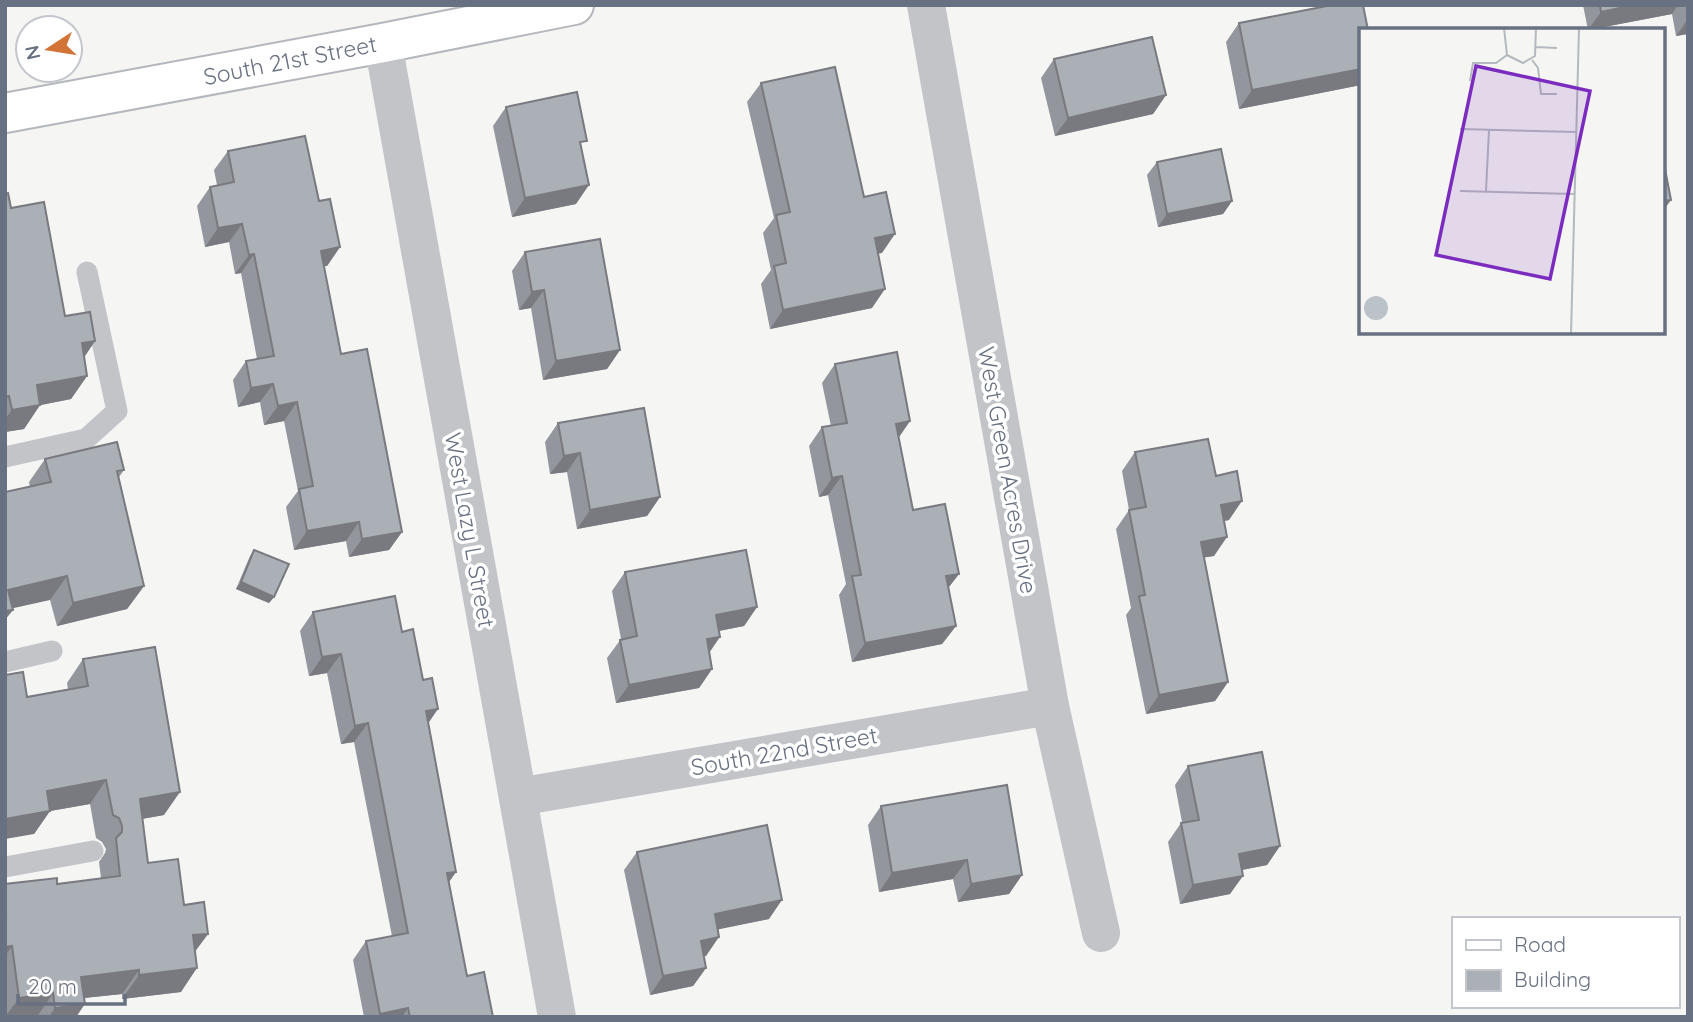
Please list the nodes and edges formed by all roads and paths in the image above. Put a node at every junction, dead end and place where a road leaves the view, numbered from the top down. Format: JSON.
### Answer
{"nodes":[{"id":1,"x":575,"y":5,"type":"edge"},
{"id":2,"x":926,"y":5,"type":"edge"},
{"id":3,"x":383,"y":43,"type":"junction"},
{"id":4,"x":5,"y":113,"type":"edge"},
{"id":5,"x":87,"y":272,"type":"dead end"},
{"id":6,"x":5,"y":457,"type":"edge"},
{"id":7,"x":52,"y":651,"type":"dead end"},
{"id":8,"x":5,"y":662,"type":"edge"},
{"id":9,"x":1050,"y":706,"type":"junction"},
{"id":10,"x":518,"y":797,"type":"junction"},
{"id":11,"x":93,"y":850,"type":"dead end"},
{"id":12,"x":5,"y":867,"type":"edge"},
{"id":13,"x":1101,"y":933,"type":"dead end"},
{"id":14,"x":557,"y":1017,"type":"edge"}],
"edges":[{"from":1,"to":3,"type":"street","name":"South 21st Street"},
{"from":2,"to":9,"type":"street","name":"West Green Acres Drive"},
{"from":3,"to":4,"type":"street","name":"South 21st Street"},
{"from":3,"to":10,"type":"street","name":"West Lazy L Street"},
{"from":5,"to":6,"type":"lane"},
{"from":7,"to":8,"type":"lane"},
{"from":9,"to":10,"type":"street","name":"South 22nd Street"},
{"from":9,"to":13,"type":"street","name":"West Green Acres Drive"},
{"from":10,"to":14,"type":"street","name":"West Lazy L Street"},
{"from":11,"to":12,"type":"lane"}]}
